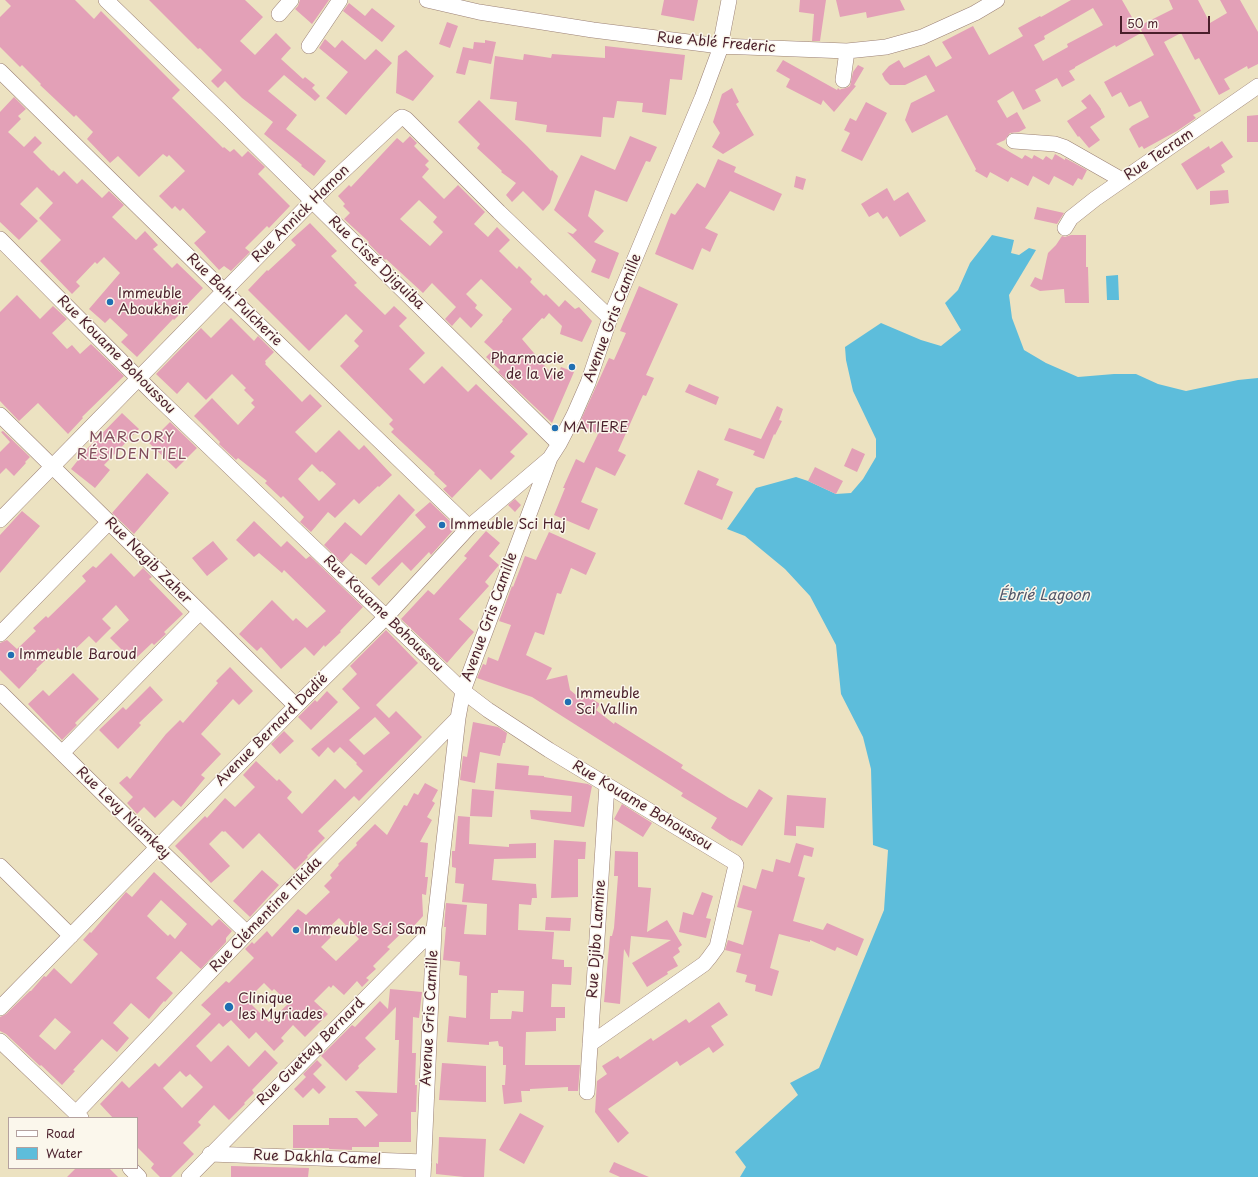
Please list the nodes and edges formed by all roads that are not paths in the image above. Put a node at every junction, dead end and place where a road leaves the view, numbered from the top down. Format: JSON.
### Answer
{"nodes":[{"id":1,"x":106,"y":0,"type":"edge"},
{"id":2,"x":291,"y":0,"type":"edge"},
{"id":3,"x":340,"y":0,"type":"edge"},
{"id":4,"x":427,"y":0,"type":"edge"},
{"id":5,"x":729,"y":0,"type":"edge"},
{"id":6,"x":997,"y":0,"type":"edge"},
{"id":7,"x":279,"y":14,"type":"dead end"},
{"id":8,"x":309,"y":46,"type":"dead end"},
{"id":9,"x":720,"y":46,"type":"junction"},
{"id":10,"x":846,"y":51,"type":"junction"},
{"id":11,"x":0,"y":71,"type":"edge"},
{"id":12,"x":843,"y":80,"type":"dead end"},
{"id":13,"x":1258,"y":86,"type":"edge"},
{"id":14,"x":1014,"y":141,"type":"dead end"},
{"id":15,"x":1122,"y":180,"type":"junction"},
{"id":16,"x":312,"y":201,"type":"junction"},
{"id":17,"x":1065,"y":228,"type":"dead end"},
{"id":18,"x":0,"y":238,"type":"edge"},
{"id":19,"x":224,"y":291,"type":"junction"},
{"id":20,"x":610,"y":318,"type":"junction"},
{"id":21,"x":140,"y":378,"type":"junction"},
{"id":22,"x":0,"y":415,"type":"edge"},
{"id":23,"x":559,"y":444,"type":"junction"},
{"id":24,"x":550,"y":458,"type":"junction"},
{"id":25,"x":52,"y":466,"type":"junction"},
{"id":26,"x":0,"y":520,"type":"edge"},
{"id":27,"x":109,"y":522,"type":"junction"},
{"id":28,"x":469,"y":527,"type":"junction"},
{"id":29,"x":200,"y":612,"type":"junction"},
{"id":30,"x":386,"y":617,"type":"junction"},
{"id":31,"x":0,"y":634,"type":"edge"},
{"id":32,"x":463,"y":690,"type":"junction"},
{"id":33,"x":0,"y":692,"type":"edge"},
{"id":34,"x":296,"y":706,"type":"junction"},
{"id":35,"x":458,"y":718,"type":"junction"},
{"id":36,"x":62,"y":753,"type":"junction"},
{"id":37,"x":608,"y":785,"type":"junction"},
{"id":38,"x":157,"y":847,"type":"junction"},
{"id":39,"x":0,"y":866,"type":"edge"},
{"id":40,"x":434,"y":929,"type":"junction"},
{"id":41,"x":247,"y":933,"type":"junction"},
{"id":42,"x":71,"y":936,"type":"junction"},
{"id":43,"x":0,"y":1008,"type":"edge"},
{"id":44,"x":0,"y":1041,"type":"edge"},
{"id":45,"x":590,"y":1044,"type":"junction"},
{"id":46,"x":587,"y":1092,"type":"dead end"},
{"id":47,"x":79,"y":1116,"type":"edge"},
{"id":48,"x":210,"y":1154,"type":"junction"},
{"id":49,"x":131,"y":1169,"type":"edge"},
{"id":50,"x":423,"y":1170,"type":"edge"},
{"id":51,"x":139,"y":1177,"type":"edge"},
{"id":52,"x":189,"y":1177,"type":"edge"}],
"edges":[{"from":1,"to":16,"type":"street","name":"Rue Cissé Djiguiba"},
{"from":2,"to":7,"type":"street"},
{"from":3,"to":8,"type":"street"},
{"from":4,"to":9,"type":"street","name":"Rue Ablé Frederic"},
{"from":5,"to":9,"type":"street","name":"Avenue Gris Camille"},
{"from":6,"to":10,"type":"street","name":"Rue Ablé Frederic"},
{"from":9,"to":10,"type":"street","name":"Rue Ablé Frederic"},
{"from":9,"to":20,"type":"street","name":"Avenue Gris Camille"},
{"from":10,"to":12,"type":"street"},
{"from":11,"to":19,"type":"street","name":"Rue Bahi Pulcherie"},
{"from":13,"to":15,"type":"street","name":"Rue Tecram"},
{"from":14,"to":15,"type":"street"},
{"from":15,"to":17,"type":"street","name":"Rue Tecram"},
{"from":16,"to":19,"type":"street","name":"Rue Annick Hamon"},
{"from":16,"to":20,"type":"street","name":"Rue Annick Hamon"},
{"from":16,"to":23,"type":"street","name":"Rue Cissé Djiguiba"},
{"from":18,"to":21,"type":"street","name":"Rue Kouame Bohoussou"},
{"from":19,"to":21,"type":"street","name":"Rue Annick Hamon"},
{"from":19,"to":28,"type":"street","name":"Rue Bahi Pulcherie"},
{"from":20,"to":23,"type":"street","name":"Avenue Gris Camille"},
{"from":21,"to":25,"type":"street","name":"Rue Annick Hamon"},
{"from":21,"to":30,"type":"street","name":"Rue Kouame Bohoussou"},
{"from":22,"to":25,"type":"street","name":"Rue Nagib Zaher"},
{"from":23,"to":24,"type":"street","name":"Avenue Gris Camille"},
{"from":24,"to":28,"type":"street","name":"Avenue Bernard Dadié"},
{"from":24,"to":32,"type":"street","name":"Avenue Gris Camille"},
{"from":25,"to":26,"type":"street","name":"Rue Annick Hamon"},
{"from":25,"to":27,"type":"street","name":"Rue Nagib Zaher"},
{"from":27,"to":29,"type":"street","name":"Rue Nagib Zaher"},
{"from":27,"to":31,"type":"street"},
{"from":28,"to":30,"type":"street","name":"Avenue Bernard Dadié"},
{"from":29,"to":34,"type":"street","name":"Rue Nagib Zaher"},
{"from":29,"to":36,"type":"street"},
{"from":30,"to":32,"type":"street","name":"Rue Kouame Bohoussou"},
{"from":30,"to":34,"type":"street","name":"Avenue Bernard Dadié"},
{"from":32,"to":35,"type":"street","name":"Avenue Gris Camille"},
{"from":32,"to":37,"type":"street","name":"Rue Kouame Bohoussou"},
{"from":33,"to":36,"type":"street","name":"Rue Levy Niamkey"},
{"from":34,"to":38,"type":"street","name":"Avenue Bernard Dadié"},
{"from":35,"to":40,"type":"street","name":"Avenue Gris Camille"},
{"from":35,"to":41,"type":"street","name":"Rue Clémentine Tikida"},
{"from":36,"to":38,"type":"street","name":"Rue Levy Niamkey"},
{"from":37,"to":45,"type":"street","name":"Rue Djibo Lamine"},
{"from":37,"to":45,"type":"street","name":"Rue Kouame Bohoussou"},
{"from":38,"to":41,"type":"street","name":"Rue Levy Niamkey"},
{"from":38,"to":42,"type":"street","name":"Avenue Bernard Dadié"},
{"from":39,"to":42,"type":"street"},
{"from":40,"to":48,"type":"street","name":"Rue Guettey Bernard"},
{"from":40,"to":50,"type":"street","name":"Avenue Gris Camille"},
{"from":41,"to":47,"type":"street","name":"Rue Clémentine Tikida"},
{"from":42,"to":43,"type":"street","name":"Avenue Bernard Dadié"},
{"from":44,"to":47,"type":"street"},
{"from":45,"to":46,"type":"street","name":"Rue Djibo Lamine"},
{"from":48,"to":50,"type":"street","name":"Rue Dakhla Camel"},
{"from":48,"to":52,"type":"street","name":"Rue Guettey Bernard"},
{"from":49,"to":51,"type":"street"}]}
